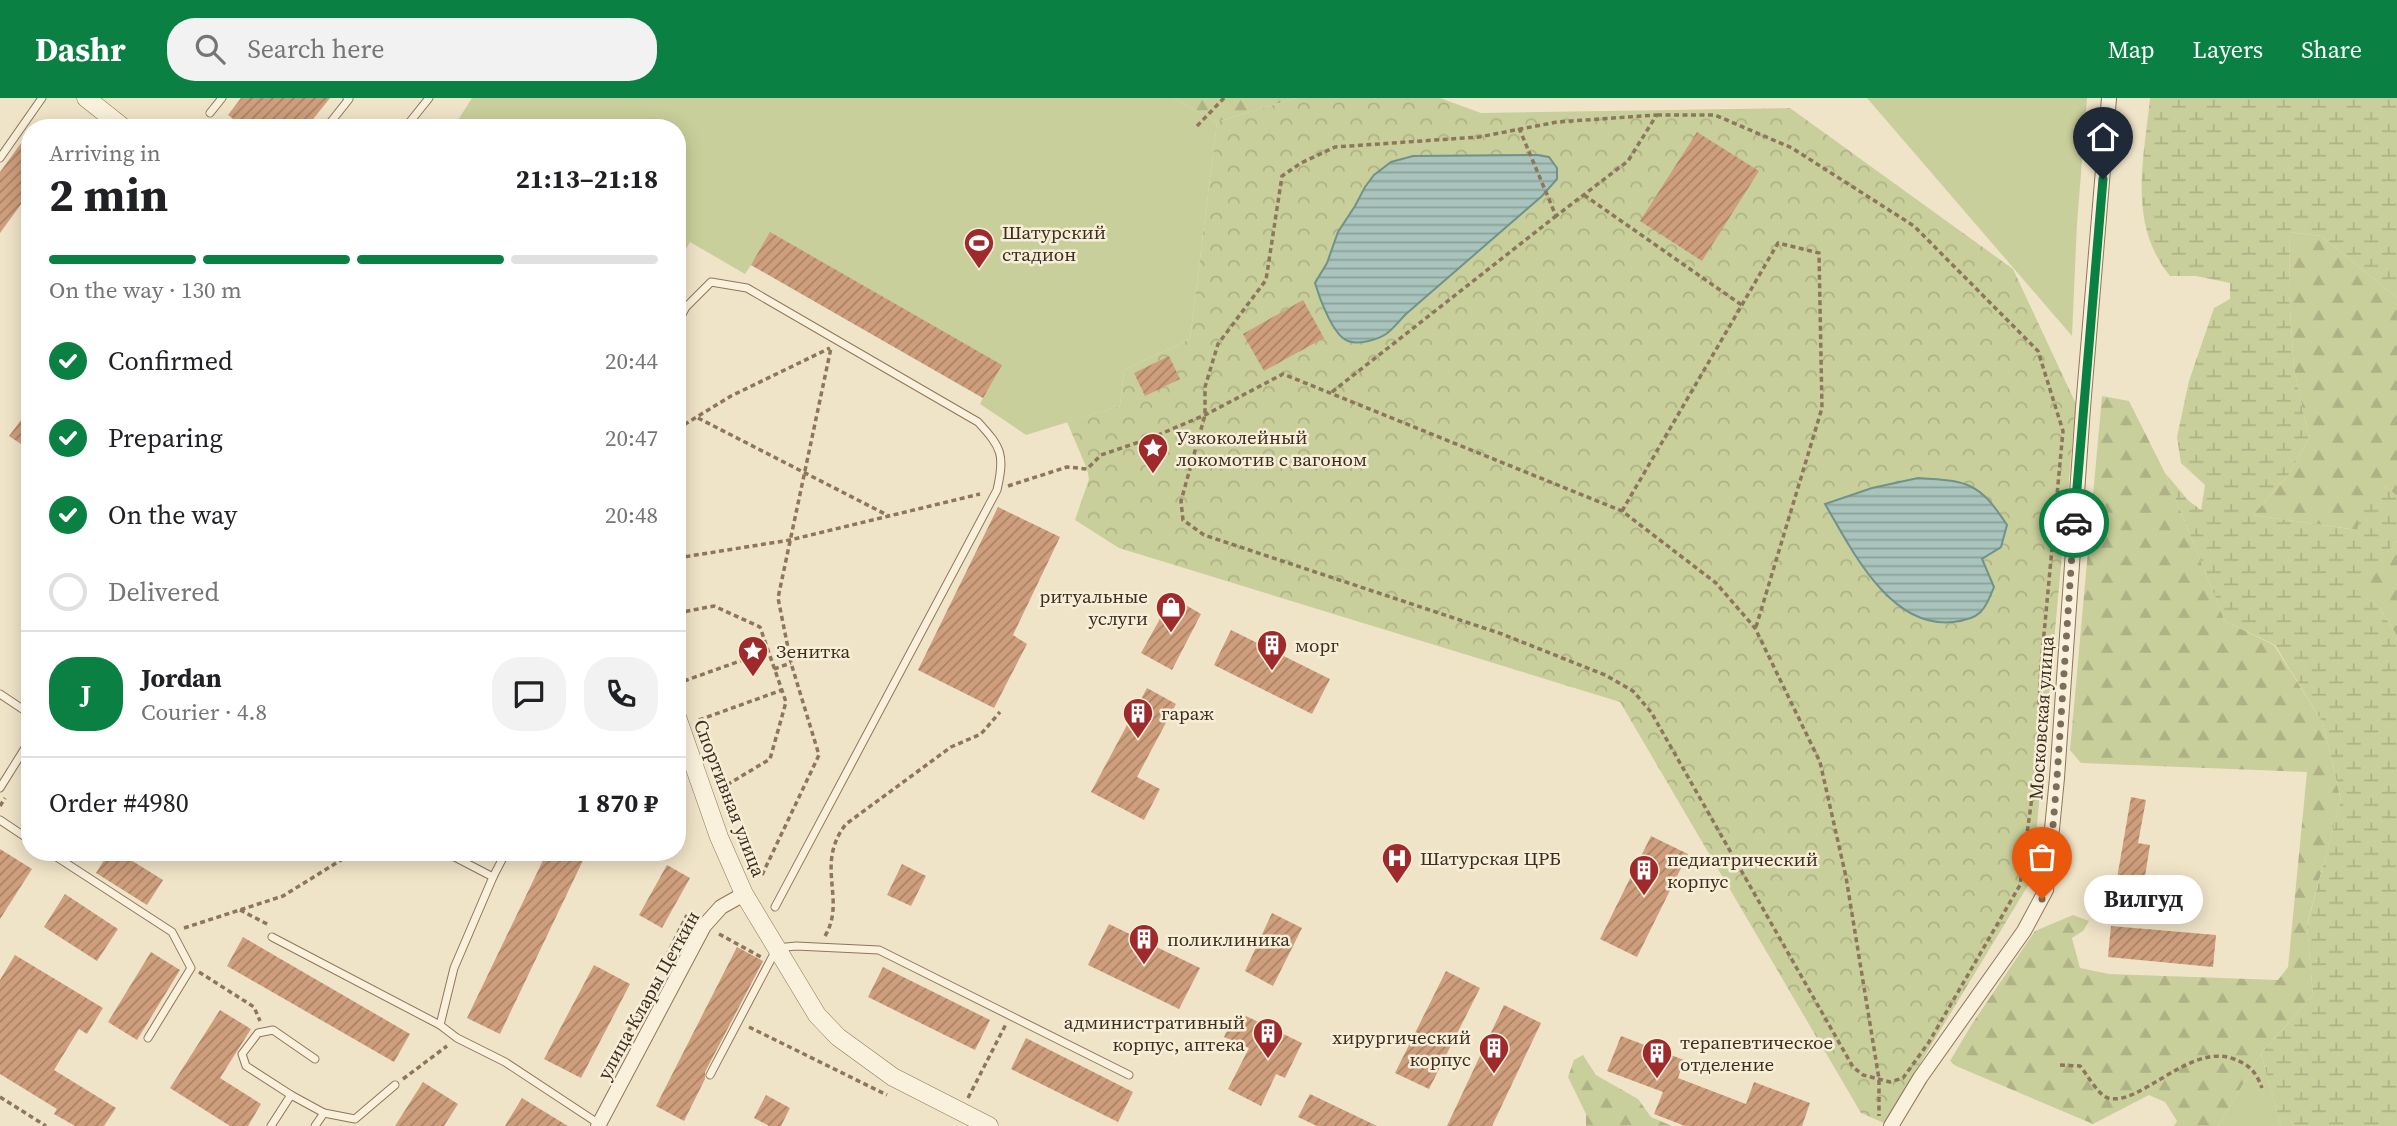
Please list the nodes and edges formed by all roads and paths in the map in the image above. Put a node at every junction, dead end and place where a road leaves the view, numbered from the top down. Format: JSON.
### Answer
{"nodes":[{"id":1,"x":42,"y":98,"type":"edge"},
{"id":2,"x":86,"y":98,"type":"edge"},
{"id":3,"x":222,"y":98,"type":"edge"},
{"id":4,"x":347,"y":98,"type":"edge"},
{"id":5,"x":429,"y":98,"type":"edge"},
{"id":6,"x":1224,"y":98,"type":"edge"},
{"id":7,"x":2109,"y":98,"type":"edge"},
{"id":8,"x":210,"y":113,"type":"dead end"},
{"id":9,"x":1657,"y":115,"type":"junction"},
{"id":10,"x":27,"y":119,"type":"edge"},
{"id":11,"x":113,"y":119,"type":"edge"},
{"id":12,"x":332,"y":119,"type":"edge"},
{"id":13,"x":412,"y":119,"type":"edge"},
{"id":14,"x":1197,"y":126,"type":"dead end"},
{"id":15,"x":21,"y":128,"type":"edge"},
{"id":16,"x":1519,"y":128,"type":"junction"},
{"id":17,"x":0,"y":158,"type":"edge"},
{"id":18,"x":1584,"y":195,"type":"junction"},
{"id":19,"x":1556,"y":216,"type":"junction"},
{"id":20,"x":1743,"y":306,"type":"junction"},
{"id":21,"x":686,"y":307,"type":"edge"},
{"id":22,"x":836,"y":339,"type":"junction"},
{"id":23,"x":831,"y":348,"type":"junction"},
{"id":24,"x":1331,"y":392,"type":"junction"},
{"id":25,"x":1205,"y":415,"type":"junction"},
{"id":26,"x":698,"y":418,"type":"junction"},
{"id":27,"x":686,"y":424,"type":"edge"},
{"id":28,"x":805,"y":472,"type":"junction"},
{"id":29,"x":997,"y":490,"type":"junction"},
{"id":30,"x":1622,"y":511,"type":"junction"},
{"id":31,"x":889,"y":516,"type":"junction"},
{"id":32,"x":790,"y":540,"type":"junction"},
{"id":33,"x":686,"y":557,"type":"edge"},
{"id":34,"x":686,"y":611,"type":"edge"},
{"id":35,"x":1755,"y":628,"type":"junction"},
{"id":36,"x":768,"y":650,"type":"junction"},
{"id":37,"x":790,"y":663,"type":"junction"},
{"id":38,"x":774,"y":669,"type":"junction"},
{"id":39,"x":686,"y":680,"type":"edge"},
{"id":40,"x":782,"y":690,"type":"junction"},
{"id":41,"x":0,"y":694,"type":"edge"},
{"id":42,"x":21,"y":708,"type":"edge"},
{"id":43,"x":1000,"y":712,"type":"dead end"},
{"id":44,"x":699,"y":720,"type":"dead end"},
{"id":45,"x":686,"y":743,"type":"edge"},
{"id":46,"x":21,"y":754,"type":"edge"},
{"id":47,"x":725,"y":786,"type":"dead end"},
{"id":48,"x":0,"y":788,"type":"edge"},
{"id":49,"x":0,"y":820,"type":"edge"},
{"id":50,"x":21,"y":834,"type":"edge"},
{"id":51,"x":62,"y":861,"type":"edge"},
{"id":52,"x":339,"y":861,"type":"edge"},
{"id":53,"x":462,"y":861,"type":"edge"},
{"id":54,"x":501,"y":861,"type":"edge"},
{"id":55,"x":762,"y":875,"type":"dead end"},
{"id":56,"x":493,"y":877,"type":"junction"},
{"id":57,"x":744,"y":894,"type":"junction"},
{"id":58,"x":775,"y":907,"type":"dead end"},
{"id":59,"x":240,"y":910,"type":"junction"},
{"id":60,"x":687,"y":915,"type":"dead end"},
{"id":61,"x":714,"y":931,"type":"dead end"},
{"id":62,"x":172,"y":932,"type":"junction"},
{"id":63,"x":272,"y":937,"type":"joint"},
{"id":64,"x":817,"y":947,"type":"junction"},
{"id":65,"x":773,"y":955,"type":"junction"},
{"id":66,"x":191,"y":968,"type":"junction"},
{"id":67,"x":1010,"y":1016,"type":"junction"},
{"id":68,"x":738,"y":1022,"type":"junction"},
{"id":69,"x":440,"y":1024,"type":"junction"},
{"id":70,"x":265,"y":1032,"type":"junction"},
{"id":71,"x":628,"y":1033,"type":"dead end"},
{"id":72,"x":148,"y":1038,"type":"dead end"},
{"id":73,"x":457,"y":1038,"type":"junction"},
{"id":74,"x":315,"y":1059,"type":"dead end"},
{"id":75,"x":2060,"y":1065,"type":"dead end"},
{"id":76,"x":710,"y":1075,"type":"dead end"},
{"id":77,"x":1129,"y":1075,"type":"dead end"},
{"id":78,"x":1879,"y":1079,"type":"junction"},
{"id":79,"x":395,"y":1085,"type":"joint"},
{"id":80,"x":2262,"y":1088,"type":"dead end"},
{"id":81,"x":291,"y":1095,"type":"junction"},
{"id":82,"x":887,"y":1095,"type":"dead end"},
{"id":83,"x":0,"y":1097,"type":"edge"},
{"id":84,"x":324,"y":1113,"type":"junction"},
{"id":85,"x":961,"y":1119,"type":"edge"},
{"id":86,"x":1885,"y":1124,"type":"edge"},
{"id":87,"x":598,"y":1125,"type":"edge"},
{"id":88,"x":46,"y":1126,"type":"edge"},
{"id":89,"x":271,"y":1126,"type":"edge"},
{"id":90,"x":315,"y":1126,"type":"edge"},
{"id":91,"x":989,"y":1126,"type":"edge"}],
"edges":[{"from":1,"to":10,"type":"lane"},
{"from":2,"to":11,"type":"street"},
{"from":3,"to":8,"type":"lane"},
{"from":4,"to":12,"type":"lane"},
{"from":5,"to":13,"type":"lane"},
{"from":6,"to":14,"type":"path"},
{"from":7,"to":86,"type":"street","name":"Московская улица"},
{"from":9,"to":16,"type":"path"},
{"from":9,"to":18,"type":"path"},
{"from":9,"to":78,"type":"path"},
{"from":15,"to":17,"type":"lane"},
{"from":16,"to":19,"type":"path"},
{"from":16,"to":25,"type":"path"},
{"from":18,"to":19,"type":"path"},
{"from":18,"to":20,"type":"path"},
{"from":19,"to":24,"type":"path"},
{"from":20,"to":30,"type":"path"},
{"from":20,"to":35,"type":"path"},
{"from":21,"to":22,"type":"lane"},
{"from":22,"to":23,"type":"path"},
{"from":22,"to":29,"type":"lane"},
{"from":23,"to":26,"type":"path"},
{"from":23,"to":28,"type":"path"},
{"from":24,"to":25,"type":"path"},
{"from":24,"to":30,"type":"path"},
{"from":25,"to":29,"type":"path"},
{"from":25,"to":78,"type":"path"},
{"from":26,"to":27,"type":"path"},
{"from":26,"to":28,"type":"path"},
{"from":28,"to":31,"type":"path"},
{"from":28,"to":32,"type":"path"},
{"from":29,"to":31,"type":"path"},
{"from":29,"to":58,"type":"lane"},
{"from":30,"to":35,"type":"path"},
{"from":31,"to":32,"type":"path"},
{"from":32,"to":33,"type":"path"},
{"from":32,"to":37,"type":"path"},
{"from":34,"to":36,"type":"path"},
{"from":35,"to":78,"type":"path"},
{"from":36,"to":38,"type":"path"},
{"from":36,"to":39,"type":"path"},
{"from":37,"to":38,"type":"path"},
{"from":37,"to":55,"type":"path"},
{"from":38,"to":40,"type":"path"},
{"from":40,"to":44,"type":"path"},
{"from":40,"to":47,"type":"path"},
{"from":41,"to":42,"type":"lane"},
{"from":43,"to":64,"type":"path"},
{"from":45,"to":57,"type":"street","name":"Спортивная улица"},
{"from":46,"to":48,"type":"lane"},
{"from":49,"to":50,"type":"lane"},
{"from":51,"to":62,"type":"lane"},
{"from":52,"to":59,"type":"path"},
{"from":53,"to":56,"type":"lane"},
{"from":54,"to":56,"type":"lane"},
{"from":56,"to":69,"type":"lane"},
{"from":57,"to":65,"type":"street","name":"Спортивная улица"},
{"from":57,"to":87,"type":"street","name":"улица Клары Цеткин"},
{"from":59,"to":62,"type":"path"},
{"from":59,"to":63,"type":"path"},
{"from":60,"to":71,"type":"path"},
{"from":61,"to":65,"type":"path"},
{"from":62,"to":66,"type":"lane"},
{"from":63,"to":69,"type":"lane"},
{"from":64,"to":65,"type":"lane"},
{"from":64,"to":67,"type":"lane"},
{"from":65,"to":68,"type":"lane"},
{"from":65,"to":85,"type":"street","name":"Спортивная улица"},
{"from":66,"to":70,"type":"path"},
{"from":66,"to":72,"type":"lane"},
{"from":67,"to":77,"type":"lane"},
{"from":67,"to":85,"type":"path"},
{"from":68,"to":76,"type":"lane"},
{"from":68,"to":82,"type":"path"},
{"from":69,"to":73,"type":"lane"},
{"from":70,"to":74,"type":"lane"},
{"from":70,"to":81,"type":"lane"},
{"from":73,"to":79,"type":"path"},
{"from":73,"to":87,"type":"lane"},
{"from":75,"to":80,"type":"path"},
{"from":78,"to":86,"type":"path"},
{"from":79,"to":84,"type":"lane"},
{"from":81,"to":84,"type":"lane"},
{"from":81,"to":89,"type":"lane"},
{"from":83,"to":88,"type":"path"},
{"from":84,"to":90,"type":"lane"},
{"from":85,"to":91,"type":"street","name":"Спортивная улица"}]}
